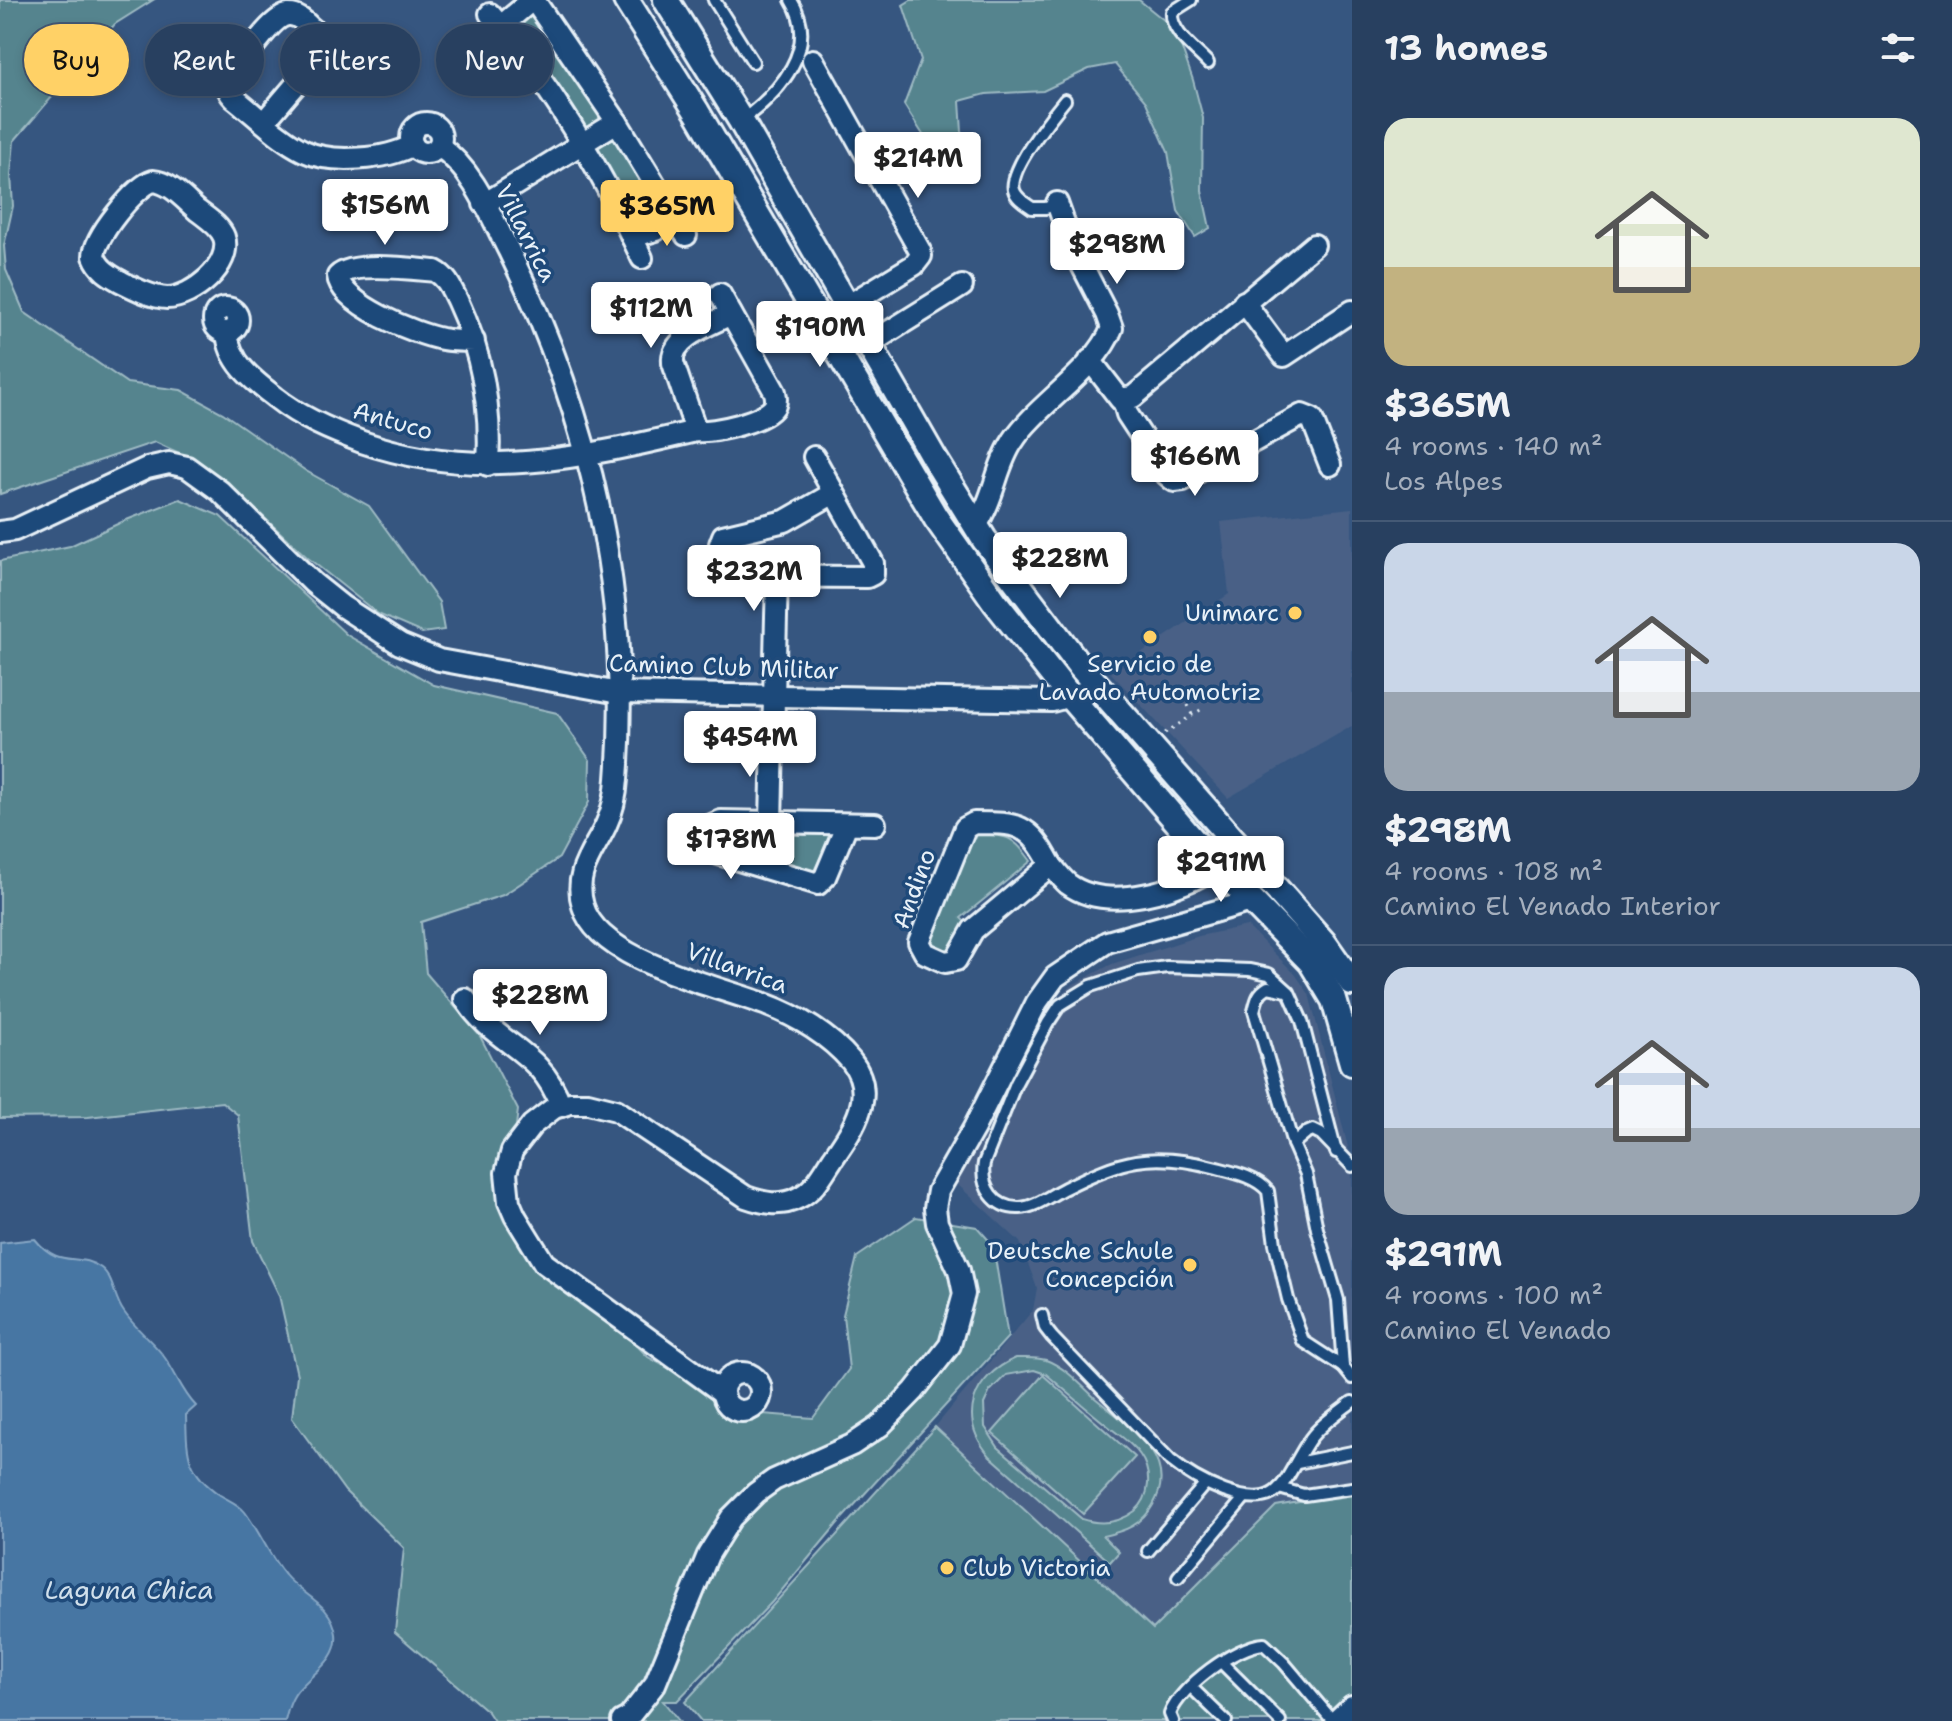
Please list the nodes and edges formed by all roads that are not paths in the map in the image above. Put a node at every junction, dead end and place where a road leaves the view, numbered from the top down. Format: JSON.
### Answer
{"nodes":[{"id":1,"x":533,"y":0,"type":"edge"},
{"id":2,"x":626,"y":0,"type":"edge"},
{"id":3,"x":666,"y":0,"type":"edge"},
{"id":4,"x":714,"y":0,"type":"edge"},
{"id":5,"x":791,"y":0,"type":"edge"},
{"id":6,"x":1191,"y":0,"type":"edge"},
{"id":7,"x":813,"y":60,"type":"dead end"},
{"id":8,"x":753,"y":62,"type":"dead end"},
{"id":9,"x":1208,"y":63,"type":"dead end"},
{"id":10,"x":725,"y":95,"type":"junction"},
{"id":11,"x":1065,"y":100,"type":"dead end"},
{"id":12,"x":697,"y":112,"type":"junction"},
{"id":13,"x":741,"y":121,"type":"junction"},
{"id":14,"x":264,"y":122,"type":"junction"},
{"id":15,"x":617,"y":122,"type":"junction"},
{"id":16,"x":583,"y":143,"type":"junction"},
{"id":17,"x":1057,"y":203,"type":"joint"},
{"id":18,"x":484,"y":204,"type":"junction"},
{"id":19,"x":671,"y":211,"type":"junction"},
{"id":20,"x":686,"y":235,"type":"dead end"},
{"id":21,"x":632,"y":237,"type":"junction"},
{"id":22,"x":1314,"y":245,"type":"dead end"},
{"id":23,"x":642,"y":258,"type":"dead end"},
{"id":24,"x":203,"y":282,"type":"junction"},
{"id":25,"x":962,"y":286,"type":"dead end"},
{"id":26,"x":720,"y":294,"type":"dead end"},
{"id":27,"x":1244,"y":302,"type":"junction"},
{"id":28,"x":847,"y":306,"type":"junction"},
{"id":29,"x":1352,"y":311,"type":"edge"},
{"id":30,"x":731,"y":314,"type":"junction"},
{"id":31,"x":474,"y":341,"type":"junction"},
{"id":32,"x":869,"y":344,"type":"junction"},
{"id":33,"x":1090,"y":360,"type":"junction"},
{"id":34,"x":1123,"y":400,"type":"junction"},
{"id":35,"x":696,"y":431,"type":"junction"},
{"id":36,"x":587,"y":454,"type":"junction"},
{"id":37,"x":814,"y":457,"type":"dead end"},
{"id":38,"x":488,"y":465,"type":"junction"},
{"id":39,"x":1330,"y":465,"type":"dead end"},
{"id":40,"x":834,"y":493,"type":"junction"},
{"id":41,"x":975,"y":527,"type":"junction"},
{"id":42,"x":0,"y":532,"type":"edge"},
{"id":43,"x":777,"y":576,"type":"junction"},
{"id":44,"x":1100,"y":688,"type":"junction"},
{"id":45,"x":619,"y":693,"type":"junction"},
{"id":46,"x":775,"y":696,"type":"junction"},
{"id":47,"x":1070,"y":697,"type":"junction"},
{"id":48,"x":771,"y":822,"type":"junction"},
{"id":49,"x":847,"y":824,"type":"junction"},
{"id":50,"x":875,"y":824,"type":"dead end"},
{"id":51,"x":1051,"y":865,"type":"junction"},
{"id":52,"x":1217,"y":866,"type":"junction"},
{"id":53,"x":1252,"y":901,"type":"junction"},
{"id":54,"x":1352,"y":983,"type":"edge"},
{"id":55,"x":1289,"y":992,"type":"junction"},
{"id":56,"x":465,"y":999,"type":"dead end"},
{"id":57,"x":1352,"y":1063,"type":"edge"},
{"id":58,"x":561,"y":1106,"type":"junction"},
{"id":59,"x":1293,"y":1144,"type":"junction"},
{"id":60,"x":1336,"y":1152,"type":"junction"},
{"id":61,"x":1352,"y":1166,"type":"edge"},
{"id":62,"x":1042,"y":1315,"type":"dead end"},
{"id":63,"x":1343,"y":1367,"type":"junction"},
{"id":64,"x":1352,"y":1378,"type":"edge"},
{"id":65,"x":723,"y":1393,"type":"dead end"},
{"id":66,"x":1352,"y":1402,"type":"edge"},
{"id":67,"x":1352,"y":1452,"type":"edge"},
{"id":68,"x":1297,"y":1463,"type":"junction"},
{"id":69,"x":1205,"y":1484,"type":"junction"},
{"id":70,"x":1279,"y":1488,"type":"junction"},
{"id":71,"x":1352,"y":1488,"type":"edge"},
{"id":72,"x":1245,"y":1497,"type":"junction"},
{"id":73,"x":1148,"y":1551,"type":"dead end"},
{"id":74,"x":1178,"y":1577,"type":"dead end"},
{"id":75,"x":1222,"y":1663,"type":"junction"},
{"id":76,"x":1191,"y":1687,"type":"junction"},
{"id":77,"x":1352,"y":1706,"type":"edge"},
{"id":78,"x":622,"y":1721,"type":"edge"},
{"id":79,"x":1173,"y":1721,"type":"edge"},
{"id":80,"x":1226,"y":1721,"type":"edge"},
{"id":81,"x":1280,"y":1721,"type":"edge"},
{"id":82,"x":1334,"y":1721,"type":"edge"}],
"edges":[{"from":1,"to":15,"type":"street"},
{"from":1,"to":16,"type":"street"},
{"from":2,"to":12,"type":"street"},
{"from":3,"to":10,"type":"street"},
{"from":4,"to":8,"type":"lane"},
{"from":5,"to":13,"type":"lane"},
{"from":6,"to":9,"type":"lane"},
{"from":7,"to":28,"type":"street"},
{"from":10,"to":12,"type":"street"},
{"from":10,"to":13,"type":"street"},
{"from":11,"to":17,"type":"lane"},
{"from":12,"to":47,"type":"street"},
{"from":13,"to":28,"type":"street"},
{"from":14,"to":14,"type":"street"},
{"from":14,"to":18,"type":"street","name":"Villarrica"},
{"from":15,"to":16,"type":"street"},
{"from":15,"to":19,"type":"street"},
{"from":16,"to":18,"type":"street"},
{"from":16,"to":21,"type":"street"},
{"from":17,"to":33,"type":"street"},
{"from":18,"to":36,"type":"street","name":"Villarrica"},
{"from":19,"to":20,"type":"street"},
{"from":19,"to":21,"type":"street"},
{"from":21,"to":23,"type":"street"},
{"from":22,"to":27,"type":"street"},
{"from":24,"to":24,"type":"street"},
{"from":24,"to":38,"type":"street","name":"Antuco"},
{"from":25,"to":32,"type":"street"},
{"from":26,"to":30,"type":"street"},
{"from":27,"to":29,"type":"street"},
{"from":27,"to":34,"type":"street"},
{"from":28,"to":32,"type":"street"},
{"from":30,"to":35,"type":"street"},
{"from":30,"to":35,"type":"street","name":"Antuco"},
{"from":31,"to":31,"type":"street"},
{"from":31,"to":38,"type":"street"},
{"from":32,"to":41,"type":"street"},
{"from":33,"to":34,"type":"street"},
{"from":33,"to":41,"type":"street"},
{"from":34,"to":39,"type":"street"},
{"from":35,"to":36,"type":"street","name":"Antuco"},
{"from":36,"to":38,"type":"street","name":"Antuco"},
{"from":36,"to":45,"type":"street","name":"Villarrica"},
{"from":37,"to":40,"type":"street"},
{"from":40,"to":43,"type":"street"},
{"from":40,"to":43,"type":"street"},
{"from":41,"to":44,"type":"street"},
{"from":42,"to":45,"type":"street","name":"Camino Club Militar"},
{"from":43,"to":46,"type":"street"},
{"from":44,"to":47,"type":"street","name":"Camino Club Militar"},
{"from":44,"to":54,"type":"street"},
{"from":45,"to":46,"type":"street","name":"Camino Club Militar"},
{"from":45,"to":58,"type":"street","name":"Villarrica"},
{"from":46,"to":47,"type":"street","name":"Camino Club Militar"},
{"from":46,"to":48,"type":"street"},
{"from":47,"to":52,"type":"street"},
{"from":48,"to":49,"type":"street"},
{"from":48,"to":49,"type":"street"},
{"from":49,"to":50,"type":"street"},
{"from":51,"to":51,"type":"street","name":"Andino"},
{"from":51,"to":52,"type":"street","name":"Andino"},
{"from":52,"to":53,"type":"street"},
{"from":53,"to":57,"type":"street"},
{"from":53,"to":78,"type":"street"},
{"from":55,"to":59,"type":"lane"},
{"from":55,"to":60,"type":"lane"},
{"from":55,"to":63,"type":"lane"},
{"from":56,"to":58,"type":"street"},
{"from":58,"to":65,"type":"street"},
{"from":59,"to":60,"type":"lane"},
{"from":59,"to":63,"type":"lane"},
{"from":60,"to":61,"type":"lane"},
{"from":62,"to":69,"type":"lane"},
{"from":63,"to":64,"type":"lane"},
{"from":66,"to":68,"type":"lane"},
{"from":67,"to":68,"type":"lane"},
{"from":68,"to":70,"type":"lane"},
{"from":69,"to":72,"type":"lane"},
{"from":69,"to":73,"type":"lane"},
{"from":70,"to":71,"type":"lane"},
{"from":70,"to":72,"type":"lane"},
{"from":72,"to":74,"type":"lane"},
{"from":75,"to":76,"type":"lane"},
{"from":75,"to":81,"type":"lane"},
{"from":75,"to":82,"type":"lane"},
{"from":76,"to":79,"type":"lane"},
{"from":76,"to":80,"type":"lane"},
{"from":77,"to":82,"type":"street"}]}
